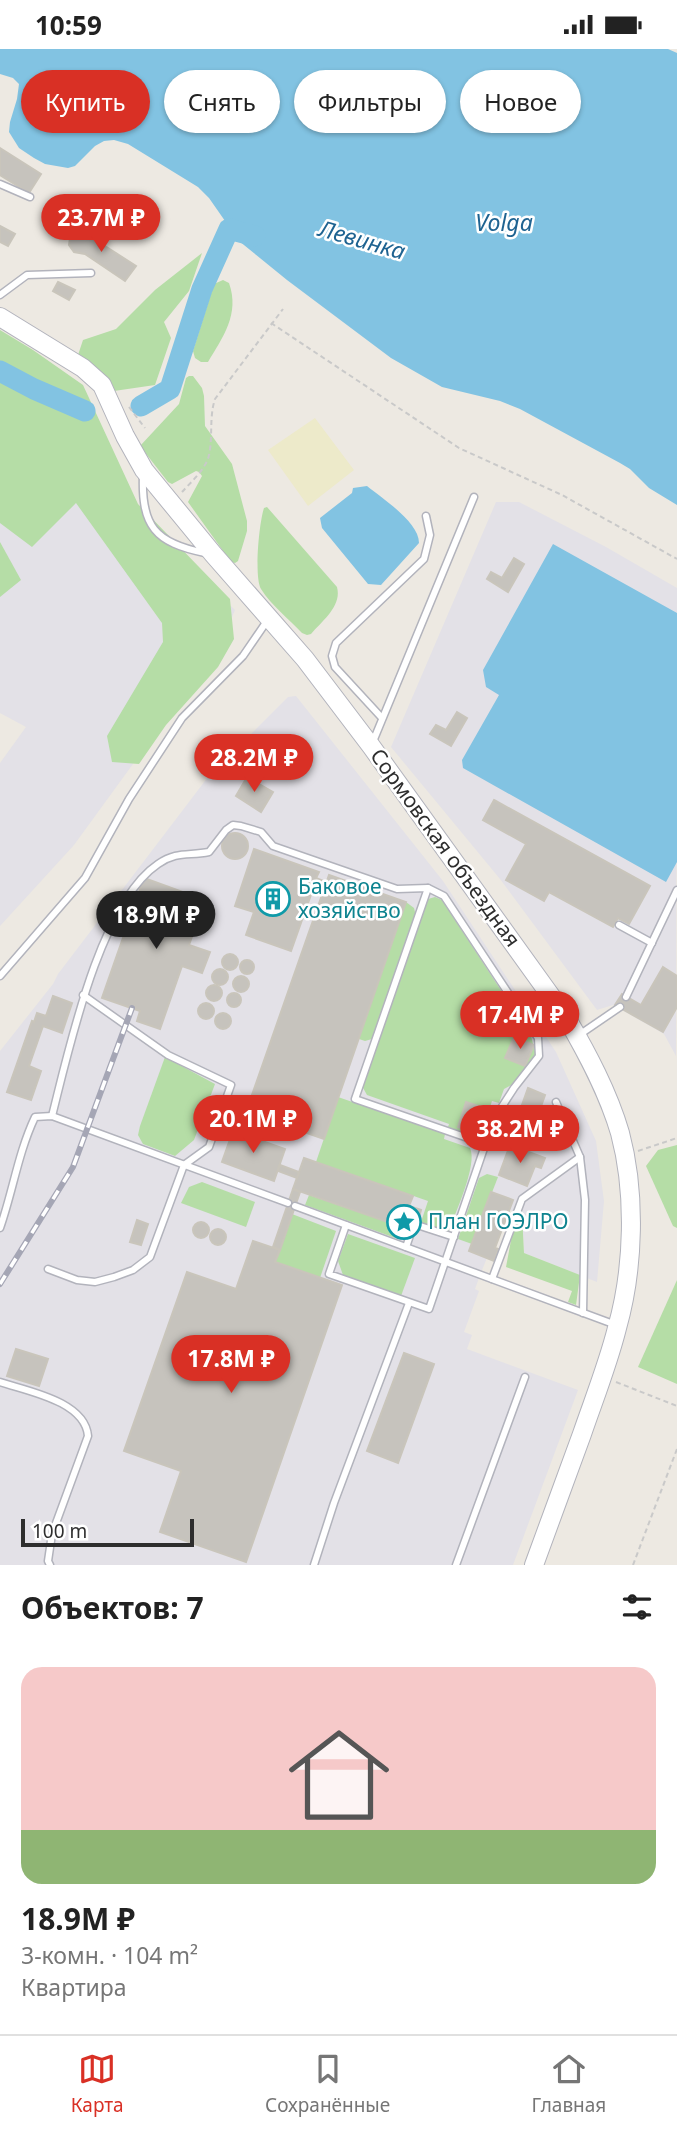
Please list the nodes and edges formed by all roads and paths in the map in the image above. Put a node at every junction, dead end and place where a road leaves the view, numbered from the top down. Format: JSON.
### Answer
{"nodes":[{"id":1,"x":0,"y":184,"type":"edge"},
{"id":2,"x":30,"y":197,"type":"dead end"},
{"id":3,"x":92,"y":272,"type":"dead end"},
{"id":4,"x":0,"y":295,"type":"edge"},
{"id":5,"x":283,"y":309,"type":"dead end"},
{"id":6,"x":0,"y":317,"type":"edge"},
{"id":7,"x":271,"y":323,"type":"junction"},
{"id":8,"x":129,"y":407,"type":"dead end"},
{"id":9,"x":145,"y":428,"type":"dead end"},
{"id":10,"x":144,"y":470,"type":"junction"},
{"id":11,"x":193,"y":481,"type":"dead end"},
{"id":12,"x":474,"y":497,"type":"dead end"},
{"id":13,"x":426,"y":516,"type":"dead end"},
{"id":14,"x":213,"y":554,"type":"junction"},
{"id":15,"x":677,"y":559,"type":"edge"},
{"id":16,"x":270,"y":617,"type":"junction"},
{"id":17,"x":382,"y":718,"type":"junction"},
{"id":18,"x":371,"y":746,"type":"junction"},
{"id":19,"x":428,"y":888,"type":"junction"},
{"id":20,"x":677,"y":890,"type":"edge"},
{"id":21,"x":618,"y":925,"type":"dead end"},
{"id":22,"x":652,"y":943,"type":"junction"},
{"id":23,"x":0,"y":976,"type":"edge"},
{"id":24,"x":83,"y":995,"type":"junction"},
{"id":25,"x":626,"y":997,"type":"dead end"},
{"id":26,"x":620,"y":1007,"type":"dead end"},
{"id":27,"x":577,"y":1036,"type":"junction"},
{"id":28,"x":556,"y":1102,"type":"dead end"},
{"id":29,"x":52,"y":1116,"type":"junction"},
{"id":30,"x":677,"y":1137,"type":"edge"},
{"id":31,"x":485,"y":1144,"type":"junction"},
{"id":32,"x":624,"y":1156,"type":"junction"},
{"id":33,"x":580,"y":1157,"type":"junction"},
{"id":34,"x":184,"y":1165,"type":"junction"},
{"id":35,"x":346,"y":1225,"type":"junction"},
{"id":36,"x":0,"y":1228,"type":"edge"},
{"id":37,"x":454,"y":1237,"type":"junction"},
{"id":38,"x":406,"y":1247,"type":"junction"},
{"id":39,"x":445,"y":1262,"type":"junction"},
{"id":40,"x":48,"y":1269,"type":"dead end"},
{"id":41,"x":492,"y":1279,"type":"junction"},
{"id":42,"x":409,"y":1303,"type":"junction"},
{"id":43,"x":583,"y":1313,"type":"junction"},
{"id":44,"x":618,"y":1326,"type":"junction"},
{"id":45,"x":526,"y":1377,"type":"dead end"},
{"id":46,"x":602,"y":1377,"type":"junction"},
{"id":47,"x":0,"y":1382,"type":"edge"},
{"id":48,"x":677,"y":1406,"type":"edge"},
{"id":49,"x":677,"y":1449,"type":"edge"},
{"id":50,"x":50,"y":1565,"type":"edge"},
{"id":51,"x":314,"y":1565,"type":"edge"},
{"id":52,"x":456,"y":1565,"type":"edge"},
{"id":53,"x":534,"y":1565,"type":"edge"},
{"id":54,"x":633,"y":1565,"type":"edge"}],
"edges":[{"from":1,"to":2,"type":"lane"},
{"from":3,"to":4,"type":"lane"},
{"from":5,"to":7,"type":"path"},
{"from":6,"to":10,"type":"street","name":"Сормовская объездная"},
{"from":7,"to":11,"type":"path"},
{"from":7,"to":15,"type":"path"},
{"from":8,"to":9,"type":"path"},
{"from":10,"to":14,"type":"street","name":"Сормовская объездная"},
{"from":10,"to":14,"type":"lane"},
{"from":12,"to":17,"type":"lane"},
{"from":13,"to":17,"type":"lane"},
{"from":14,"to":16,"type":"street","name":"Сормовская объездная"},
{"from":16,"to":18,"type":"street","name":"Сормовская объездная"},
{"from":16,"to":23,"type":"lane"},
{"from":17,"to":18,"type":"lane"},
{"from":18,"to":27,"type":"street","name":"Сормовская объездная"},
{"from":19,"to":24,"type":"lane"},
{"from":19,"to":31,"type":"lane"},
{"from":19,"to":31,"type":"lane"},
{"from":20,"to":22,"type":"lane"},
{"from":21,"to":22,"type":"lane"},
{"from":22,"to":25,"type":"lane"},
{"from":24,"to":29,"type":"lane"},
{"from":24,"to":34,"type":"lane"},
{"from":26,"to":27,"type":"lane"},
{"from":27,"to":32,"type":"street","name":"Сормовская объездная"},
{"from":28,"to":33,"type":"lane"},
{"from":29,"to":34,"type":"lane"},
{"from":29,"to":36,"type":"lane"},
{"from":30,"to":32,"type":"path"},
{"from":31,"to":37,"type":"lane"},
{"from":32,"to":44,"type":"street","name":"Сормовская объездная"},
{"from":33,"to":41,"type":"lane"},
{"from":33,"to":43,"type":"lane"},
{"from":34,"to":35,"type":"lane"},
{"from":34,"to":40,"type":"lane"},
{"from":35,"to":38,"type":"lane"},
{"from":35,"to":42,"type":"lane"},
{"from":37,"to":38,"type":"lane"},
{"from":37,"to":39,"type":"lane"},
{"from":38,"to":39,"type":"lane"},
{"from":39,"to":41,"type":"lane"},
{"from":39,"to":42,"type":"lane"},
{"from":41,"to":43,"type":"lane"},
{"from":42,"to":51,"type":"lane"},
{"from":43,"to":44,"type":"lane"},
{"from":44,"to":46,"type":"street","name":"Сормовская объездная"},
{"from":45,"to":52,"type":"lane"},
{"from":46,"to":48,"type":"path"},
{"from":46,"to":53,"type":"street","name":"Сормовская объездная"},
{"from":47,"to":50,"type":"lane"},
{"from":49,"to":54,"type":"path"}]}
